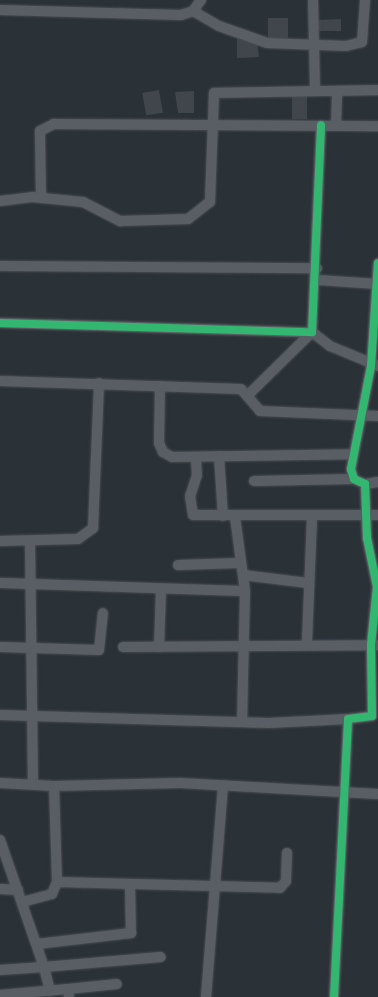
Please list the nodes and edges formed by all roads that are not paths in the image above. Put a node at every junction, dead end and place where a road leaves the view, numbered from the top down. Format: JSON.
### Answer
{"nodes":[{"id":1,"x":201,"y":0,"type":"edge"},
{"id":2,"x":312,"y":0,"type":"edge"},
{"id":3,"x":365,"y":0,"type":"edge"},
{"id":4,"x":0,"y":10,"type":"edge"},
{"id":5,"x":193,"y":11,"type":"junction"},
{"id":6,"x":315,"y":46,"type":"junction"},
{"id":7,"x":378,"y":90,"type":"edge"},
{"id":8,"x":315,"y":91,"type":"junction"},
{"id":9,"x":337,"y":91,"type":"junction"},
{"id":10,"x":321,"y":124,"type":"junction"},
{"id":11,"x":212,"y":125,"type":"junction"},
{"id":12,"x":336,"y":125,"type":"junction"},
{"id":13,"x":378,"y":126,"type":"edge"},
{"id":14,"x":41,"y":198,"type":"junction"},
{"id":15,"x":0,"y":201,"type":"edge"},
{"id":16,"x":378,"y":263,"type":"edge"},
{"id":17,"x":0,"y":266,"type":"edge"},
{"id":18,"x":317,"y":268,"type":"junction"},
{"id":19,"x":318,"y":280,"type":"junction"},
{"id":20,"x":377,"y":284,"type":"edge"},
{"id":21,"x":0,"y":323,"type":"edge"},
{"id":22,"x":312,"y":332,"type":"junction"},
{"id":23,"x":374,"y":366,"type":"edge"},
{"id":24,"x":0,"y":381,"type":"edge"},
{"id":25,"x":99,"y":383,"type":"junction"},
{"id":26,"x":160,"y":386,"type":"junction"},
{"id":27,"x":248,"y":395,"type":"junction"},
{"id":28,"x":361,"y":414,"type":"junction"},
{"id":29,"x":378,"y":416,"type":"edge"},
{"id":30,"x":354,"y":454,"type":"junction"},
{"id":31,"x":219,"y":456,"type":"junction"},
{"id":32,"x":196,"y":458,"type":"junction"},
{"id":33,"x":354,"y":479,"type":"junction"},
{"id":34,"x":254,"y":481,"type":"dead end"},
{"id":35,"x":378,"y":482,"type":"edge"},
{"id":36,"x":365,"y":484,"type":"junction"},
{"id":37,"x":365,"y":515,"type":"junction"},
{"id":38,"x":378,"y":515,"type":"edge"},
{"id":39,"x":223,"y":516,"type":"junction"},
{"id":40,"x":312,"y":516,"type":"junction"},
{"id":41,"x":235,"y":517,"type":"junction"},
{"id":42,"x":0,"y":541,"type":"edge"},
{"id":43,"x":30,"y":541,"type":"junction"},
{"id":44,"x":374,"y":551,"type":"edge"},
{"id":45,"x":239,"y":563,"type":"junction"},
{"id":46,"x":178,"y":565,"type":"dead end"},
{"id":47,"x":243,"y":576,"type":"junction"},
{"id":48,"x":0,"y":583,"type":"edge"},
{"id":49,"x":33,"y":583,"type":"junction"},
{"id":50,"x":308,"y":583,"type":"junction"},
{"id":51,"x":161,"y":590,"type":"junction"},
{"id":52,"x":245,"y":591,"type":"junction"},
{"id":53,"x":377,"y":598,"type":"edge"},
{"id":54,"x":104,"y":613,"type":"dead end"},
{"id":55,"x":307,"y":642,"type":"junction"},
{"id":56,"x":243,"y":645,"type":"junction"},
{"id":57,"x":374,"y":645,"type":"edge"},
{"id":58,"x":123,"y":646,"type":"dead end"},
{"id":59,"x":0,"y":647,"type":"edge"},
{"id":60,"x":34,"y":648,"type":"junction"},
{"id":61,"x":159,"y":648,"type":"junction"},
{"id":62,"x":32,"y":714,"type":"junction"},
{"id":63,"x":0,"y":715,"type":"edge"},
{"id":64,"x":375,"y":716,"type":"edge"},
{"id":65,"x":242,"y":719,"type":"junction"},
{"id":66,"x":348,"y":719,"type":"junction"},
{"id":67,"x":0,"y":783,"type":"edge"},
{"id":68,"x":33,"y":783,"type":"junction"},
{"id":69,"x":54,"y":786,"type":"junction"},
{"id":70,"x":223,"y":786,"type":"junction"},
{"id":71,"x":344,"y":791,"type":"junction"},
{"id":72,"x":378,"y":794,"type":"edge"},
{"id":73,"x":0,"y":840,"type":"edge"},
{"id":74,"x":287,"y":853,"type":"dead end"},
{"id":75,"x":57,"y":882,"type":"junction"},
{"id":76,"x":130,"y":884,"type":"junction"},
{"id":77,"x":214,"y":887,"type":"junction"},
{"id":78,"x":0,"y":889,"type":"edge"},
{"id":79,"x":18,"y":890,"type":"junction"},
{"id":80,"x":23,"y":902,"type":"junction"},
{"id":81,"x":37,"y":944,"type":"junction"},
{"id":82,"x":161,"y":957,"type":"dead end"},
{"id":83,"x":44,"y":967,"type":"junction"},
{"id":84,"x":0,"y":970,"type":"edge"},
{"id":85,"x":117,"y":984,"type":"dead end"},
{"id":86,"x":50,"y":991,"type":"junction"},
{"id":87,"x":68,"y":993,"type":"edge"},
{"id":88,"x":0,"y":995,"type":"edge"},
{"id":89,"x":206,"y":997,"type":"edge"},
{"id":90,"x":334,"y":997,"type":"edge"}],
"edges":[{"from":1,"to":5,"type":"street"},
{"from":2,"to":6,"type":"street"},
{"from":3,"to":6,"type":"street"},
{"from":4,"to":5,"type":"street"},
{"from":5,"to":6,"type":"street"},
{"from":6,"to":8,"type":"street"},
{"from":7,"to":9,"type":"street"},
{"from":8,"to":9,"type":"street"},
{"from":8,"to":11,"type":"street"},
{"from":9,"to":12,"type":"street"},
{"from":10,"to":11,"type":"street"},
{"from":10,"to":12,"type":"street"},
{"from":10,"to":18,"type":"street"},
{"from":11,"to":14,"type":"street"},
{"from":11,"to":14,"type":"street"},
{"from":12,"to":13,"type":"street"},
{"from":14,"to":15,"type":"street"},
{"from":16,"to":20,"type":"street"},
{"from":17,"to":18,"type":"street"},
{"from":18,"to":19,"type":"street"},
{"from":19,"to":20,"type":"street"},
{"from":19,"to":22,"type":"street"},
{"from":20,"to":23,"type":"street"},
{"from":21,"to":22,"type":"street"},
{"from":22,"to":23,"type":"street"},
{"from":22,"to":27,"type":"street"},
{"from":23,"to":28,"type":"street"},
{"from":24,"to":25,"type":"street"},
{"from":25,"to":26,"type":"street"},
{"from":25,"to":43,"type":"street"},
{"from":26,"to":27,"type":"street"},
{"from":26,"to":32,"type":"street"},
{"from":27,"to":28,"type":"street"},
{"from":28,"to":29,"type":"street"},
{"from":28,"to":30,"type":"street"},
{"from":30,"to":31,"type":"street"},
{"from":30,"to":33,"type":"street"},
{"from":31,"to":32,"type":"street"},
{"from":31,"to":39,"type":"street"},
{"from":32,"to":39,"type":"street"},
{"from":33,"to":34,"type":"street"},
{"from":33,"to":36,"type":"street"},
{"from":35,"to":36,"type":"street"},
{"from":36,"to":37,"type":"street"},
{"from":37,"to":38,"type":"street"},
{"from":37,"to":40,"type":"street"},
{"from":37,"to":44,"type":"street"},
{"from":39,"to":41,"type":"street"},
{"from":40,"to":41,"type":"street"},
{"from":40,"to":50,"type":"street"},
{"from":41,"to":45,"type":"street"},
{"from":42,"to":43,"type":"street"},
{"from":43,"to":49,"type":"street"},
{"from":44,"to":53,"type":"street"},
{"from":45,"to":46,"type":"street"},
{"from":45,"to":47,"type":"street"},
{"from":47,"to":50,"type":"street"},
{"from":47,"to":52,"type":"street"},
{"from":48,"to":49,"type":"street"},
{"from":49,"to":51,"type":"street"},
{"from":49,"to":60,"type":"street"},
{"from":50,"to":55,"type":"street"},
{"from":51,"to":52,"type":"street"},
{"from":51,"to":61,"type":"street"},
{"from":52,"to":56,"type":"street"},
{"from":53,"to":57,"type":"street"},
{"from":54,"to":60,"type":"street"},
{"from":55,"to":56,"type":"street"},
{"from":55,"to":57,"type":"street"},
{"from":56,"to":61,"type":"street"},
{"from":56,"to":65,"type":"street"},
{"from":57,"to":64,"type":"street"},
{"from":58,"to":61,"type":"street"},
{"from":59,"to":60,"type":"street"},
{"from":60,"to":62,"type":"street"},
{"from":62,"to":63,"type":"street"},
{"from":62,"to":65,"type":"street"},
{"from":62,"to":68,"type":"street"},
{"from":64,"to":66,"type":"street"},
{"from":65,"to":66,"type":"street"},
{"from":66,"to":71,"type":"street"},
{"from":67,"to":68,"type":"street"},
{"from":68,"to":69,"type":"street"},
{"from":69,"to":70,"type":"street"},
{"from":69,"to":75,"type":"street"},
{"from":70,"to":71,"type":"street"},
{"from":70,"to":77,"type":"street"},
{"from":71,"to":72,"type":"street"},
{"from":71,"to":90,"type":"street"},
{"from":73,"to":79,"type":"street"},
{"from":74,"to":77,"type":"street"},
{"from":75,"to":76,"type":"street"},
{"from":75,"to":80,"type":"street"},
{"from":76,"to":77,"type":"street"},
{"from":76,"to":81,"type":"street"},
{"from":77,"to":89,"type":"street"},
{"from":78,"to":79,"type":"street"},
{"from":79,"to":80,"type":"street"},
{"from":80,"to":81,"type":"street"},
{"from":81,"to":83,"type":"street"},
{"from":82,"to":83,"type":"street"},
{"from":83,"to":84,"type":"street"},
{"from":83,"to":86,"type":"street"},
{"from":85,"to":87,"type":"street"},
{"from":86,"to":87,"type":"street"},
{"from":86,"to":88,"type":"street"}]}
